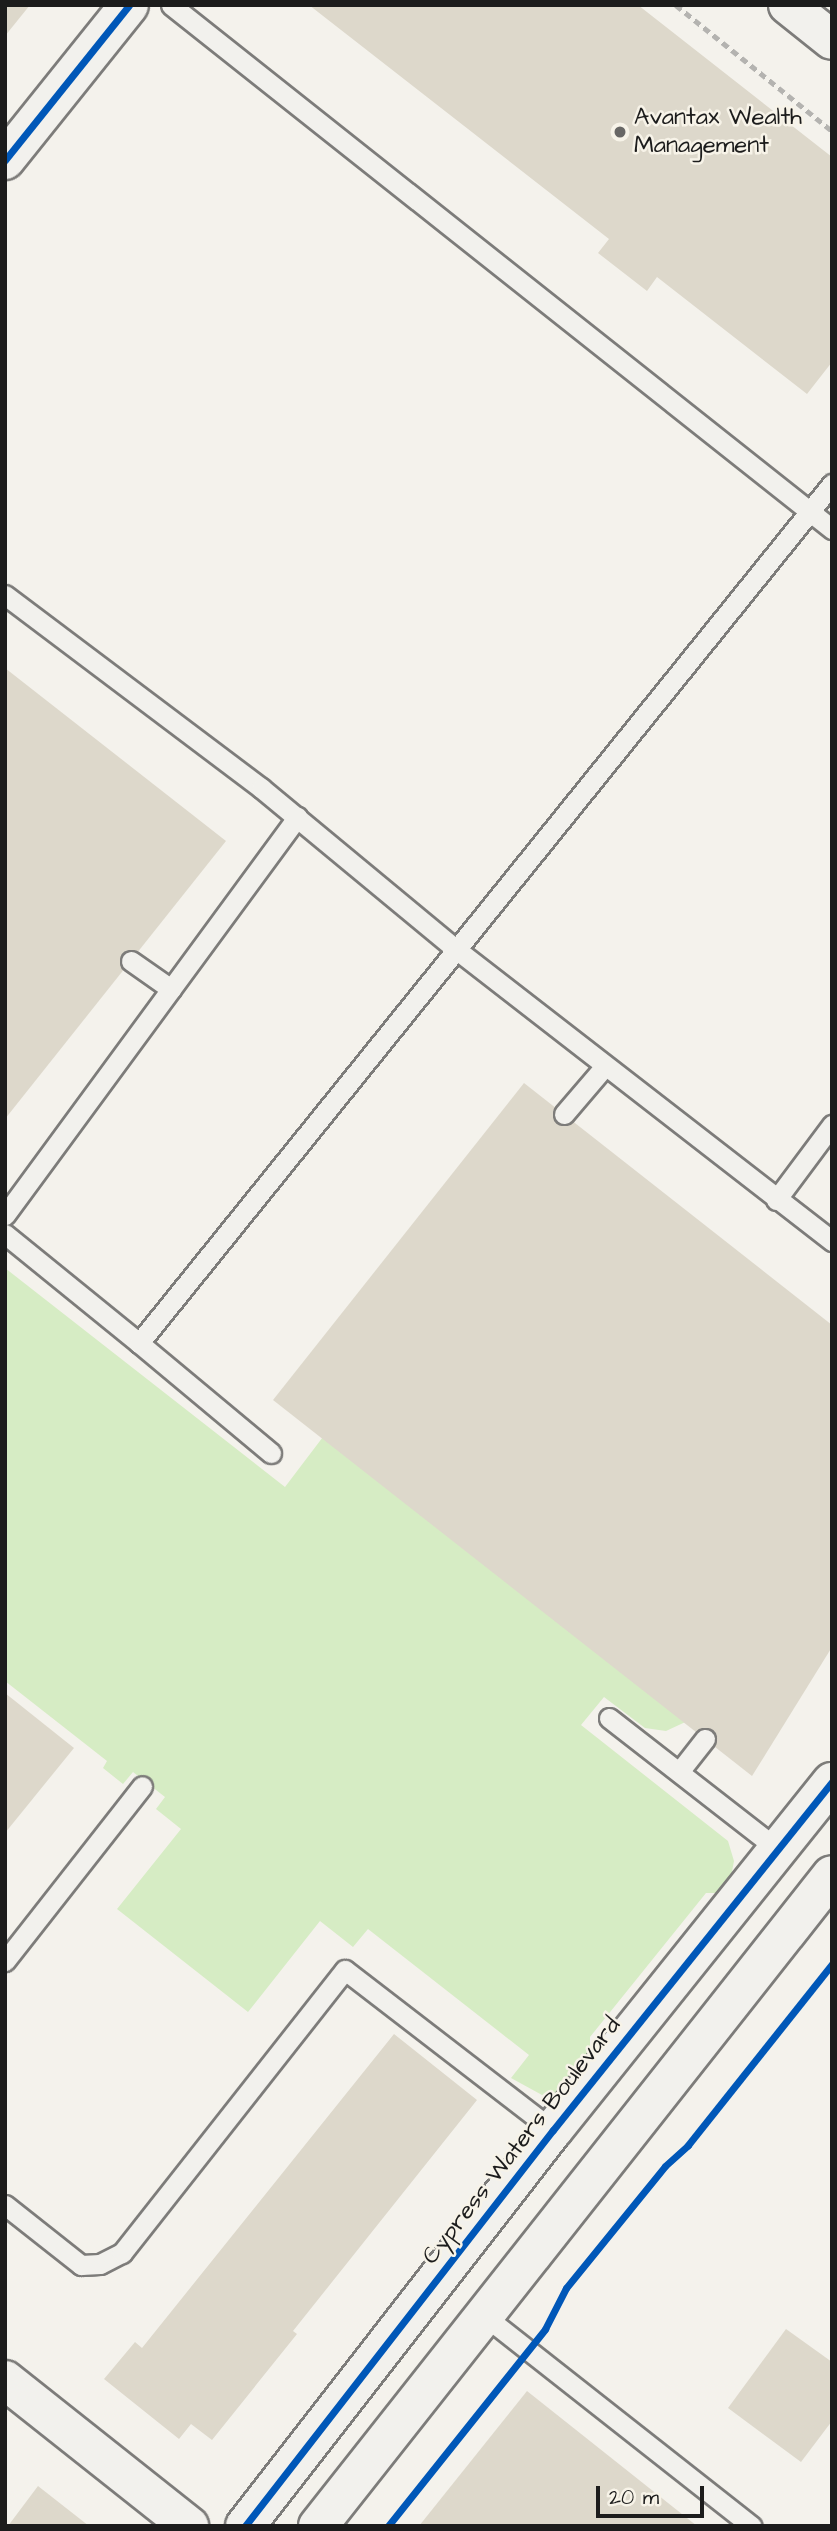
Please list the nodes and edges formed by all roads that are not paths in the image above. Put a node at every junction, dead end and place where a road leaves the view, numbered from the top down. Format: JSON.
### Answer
{"nodes":[{"id":1,"x":129,"y":5,"type":"edge"},
{"id":2,"x":172,"y":5,"type":"edge"},
{"id":3,"x":788,"y":5,"type":"edge"},
{"id":4,"x":832,"y":40,"type":"edge"},
{"id":5,"x":5,"y":160,"type":"edge"},
{"id":6,"x":832,"y":484,"type":"edge"},
{"id":7,"x":811,"y":511,"type":"junction"},
{"id":8,"x":832,"y":529,"type":"edge"},
{"id":9,"x":5,"y":595,"type":"edge"},
{"id":10,"x":297,"y":817,"type":"junction"},
{"id":11,"x":457,"y":950,"type":"junction"},
{"id":12,"x":131,"y":961,"type":"dead end"},
{"id":13,"x":171,"y":989,"type":"junction"},
{"id":14,"x":606,"y":1066,"type":"junction"},
{"id":15,"x":564,"y":1114,"type":"dead end"},
{"id":16,"x":832,"y":1125,"type":"edge"},
{"id":17,"x":776,"y":1200,"type":"junction"},
{"id":18,"x":5,"y":1214,"type":"edge"},
{"id":19,"x":5,"y":1234,"type":"edge"},
{"id":20,"x":832,"y":1241,"type":"edge"},
{"id":21,"x":139,"y":1343,"type":"junction"},
{"id":22,"x":271,"y":1453,"type":"dead end"},
{"id":23,"x":609,"y":1718,"type":"dead end"},
{"id":24,"x":705,"y":1739,"type":"dead end"},
{"id":25,"x":679,"y":1772,"type":"junction"},
{"id":26,"x":832,"y":1782,"type":"edge"},
{"id":27,"x":142,"y":1786,"type":"dead end"},
{"id":28,"x":777,"y":1849,"type":"junction"},
{"id":29,"x":829,"y":1884,"type":"edge"},
{"id":30,"x":5,"y":1961,"type":"edge"},
{"id":31,"x":552,"y":2130,"type":"junction"},
{"id":32,"x":5,"y":2205,"type":"edge"},
{"id":33,"x":439,"y":2279,"type":"junction"},
{"id":34,"x":486,"y":2317,"type":"junction"},
{"id":35,"x":5,"y":2380,"type":"edge"},
{"id":36,"x":189,"y":2526,"type":"edge"},
{"id":37,"x":245,"y":2526,"type":"edge"},
{"id":38,"x":317,"y":2526,"type":"edge"},
{"id":39,"x":752,"y":2526,"type":"edge"}],
"edges":[{"from":1,"to":5,"type":"street"},
{"from":2,"to":7,"type":"lane"},
{"from":3,"to":4,"type":"street"},
{"from":6,"to":7,"type":"lane"},
{"from":7,"to":8,"type":"lane"},
{"from":7,"to":11,"type":"lane"},
{"from":9,"to":10,"type":"lane"},
{"from":10,"to":11,"type":"lane"},
{"from":10,"to":13,"type":"lane"},
{"from":11,"to":14,"type":"lane"},
{"from":11,"to":21,"type":"lane"},
{"from":12,"to":13,"type":"lane"},
{"from":13,"to":18,"type":"lane"},
{"from":14,"to":15,"type":"lane"},
{"from":14,"to":17,"type":"lane"},
{"from":16,"to":17,"type":"lane"},
{"from":17,"to":20,"type":"lane"},
{"from":19,"to":21,"type":"lane"},
{"from":21,"to":22,"type":"lane"},
{"from":23,"to":25,"type":"lane"},
{"from":24,"to":25,"type":"lane"},
{"from":25,"to":28,"type":"lane"},
{"from":26,"to":28,"type":"street","name":"Cypress Waters Boulevard"},
{"from":27,"to":30,"type":"lane"},
{"from":28,"to":29,"type":"street"},
{"from":28,"to":31,"type":"street","name":"Cypress Waters Boulevard"},
{"from":29,"to":34,"type":"street"},
{"from":31,"to":32,"type":"lane"},
{"from":31,"to":33,"type":"street","name":"Cypress Waters Boulevard"},
{"from":33,"to":34,"type":"street"},
{"from":33,"to":37,"type":"street","name":"Cypress Waters Boulevard"},
{"from":34,"to":38,"type":"street"},
{"from":34,"to":39,"type":"lane"},
{"from":35,"to":36,"type":"street"}]}
